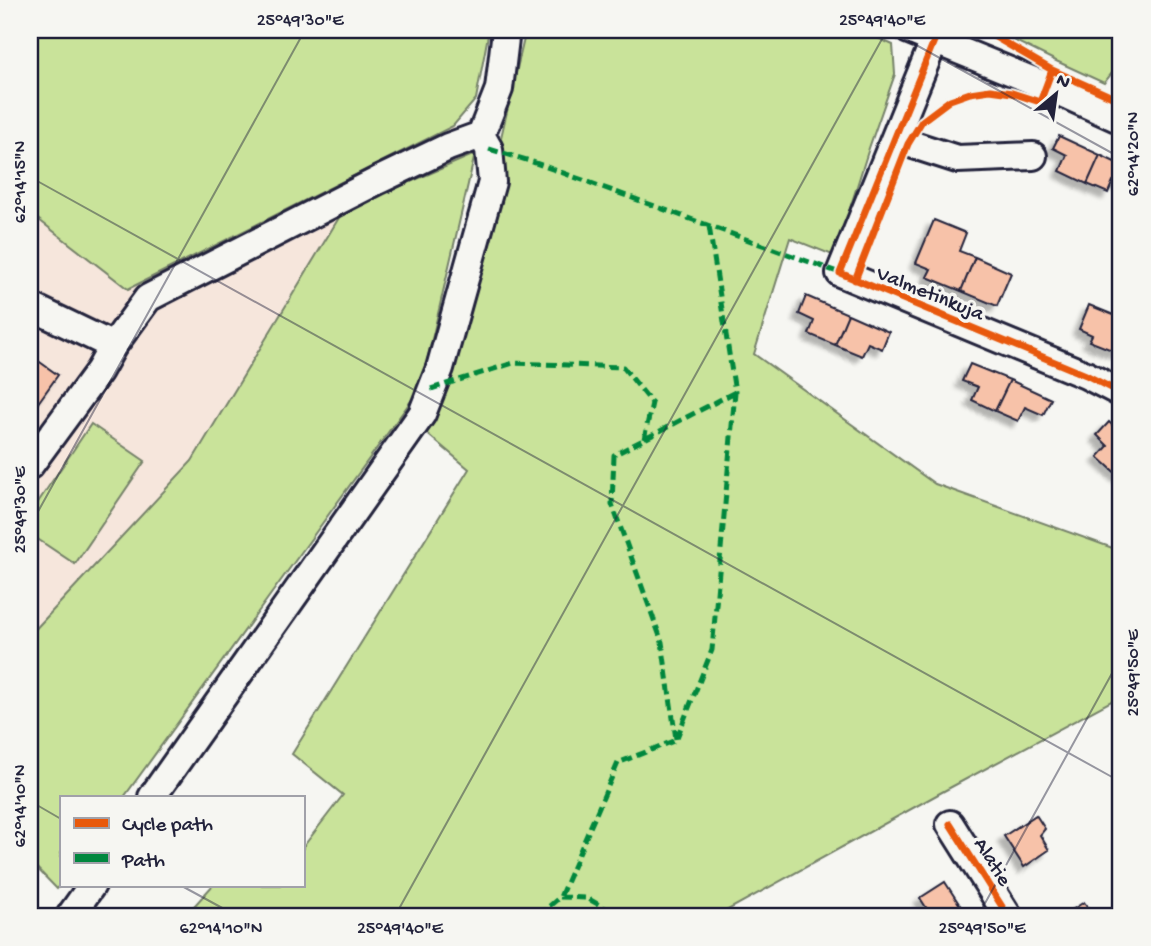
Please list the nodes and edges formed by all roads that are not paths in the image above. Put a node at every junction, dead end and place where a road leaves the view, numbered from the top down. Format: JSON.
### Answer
{"nodes":[{"id":1,"x":506,"y":30,"type":"edge"},
{"id":2,"x":909,"y":30,"type":"edge"},
{"id":3,"x":934,"y":41,"type":"junction"},
{"id":4,"x":1121,"y":120,"type":"edge"},
{"id":5,"x":481,"y":135,"type":"junction"},
{"id":6,"x":895,"y":139,"type":"junction"},
{"id":7,"x":1033,"y":156,"type":"dead end"},
{"id":8,"x":30,"y":306,"type":"edge"},
{"id":9,"x":113,"y":346,"type":"junction"},
{"id":10,"x":1121,"y":393,"type":"edge"},
{"id":11,"x":30,"y":465,"type":"edge"},
{"id":12,"x":153,"y":796,"type":"edge"},
{"id":13,"x":950,"y":824,"type":"dead end"},
{"id":14,"x":91,"y":886,"type":"edge"},
{"id":15,"x":71,"y":916,"type":"edge"},
{"id":16,"x":1008,"y":916,"type":"edge"}],
"edges":[{"from":1,"to":5,"type":"street"},
{"from":2,"to":3,"type":"street"},
{"from":3,"to":4,"type":"street"},
{"from":3,"to":6,"type":"street","name":"Valmetinkuja"},
{"from":5,"to":9,"type":"street"},
{"from":5,"to":12,"type":"street"},
{"from":6,"to":7,"type":"street"},
{"from":6,"to":10,"type":"street","name":"Valmetinkuja"},
{"from":8,"to":9,"type":"street"},
{"from":9,"to":11,"type":"street"},
{"from":13,"to":16,"type":"street","name":"Alatie"},
{"from":14,"to":15,"type":"street"}]}
